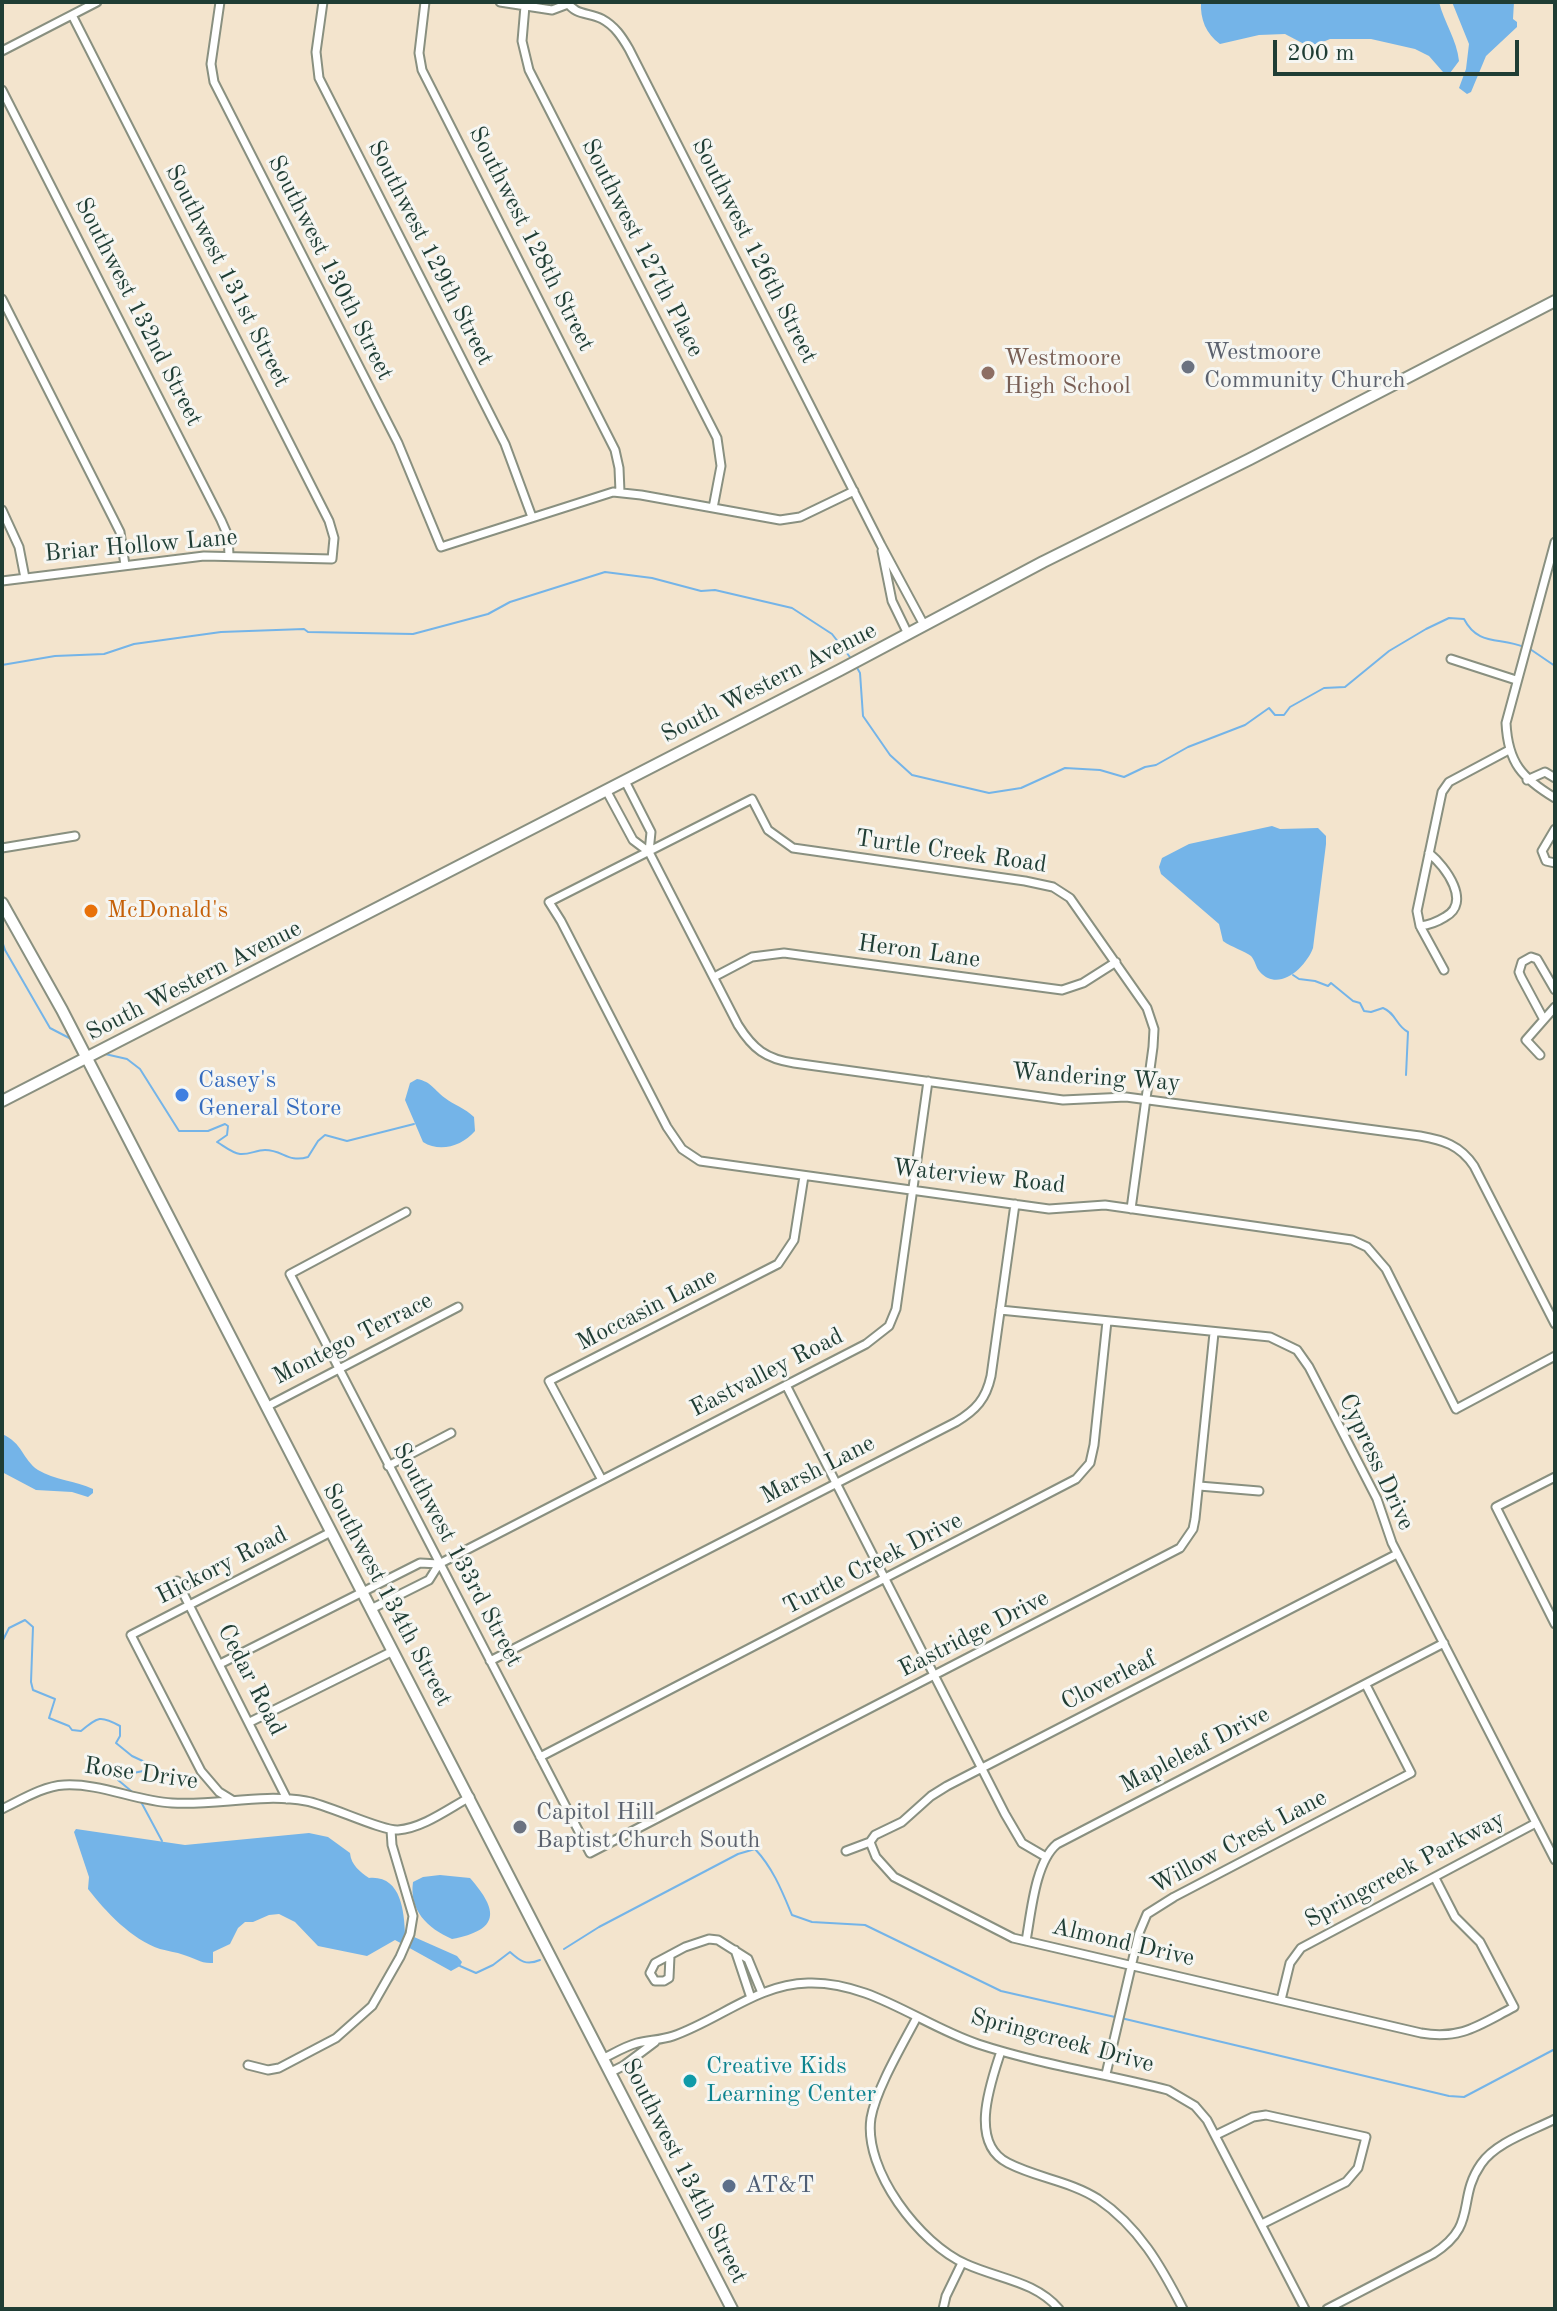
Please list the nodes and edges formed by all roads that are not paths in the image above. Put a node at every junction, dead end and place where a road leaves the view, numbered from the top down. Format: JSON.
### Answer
{"nodes":[{"id":1,"x":97,"y":2,"type":"edge"},
{"id":2,"x":220,"y":2,"type":"edge"},
{"id":3,"x":323,"y":2,"type":"edge"},
{"id":4,"x":425,"y":2,"type":"edge"},
{"id":5,"x":500,"y":2,"type":"edge"},
{"id":6,"x":568,"y":3,"type":"edge"},
{"id":7,"x":525,"y":6,"type":"junction"},
{"id":8,"x":72,"y":15,"type":"junction"},
{"id":9,"x":2,"y":51,"type":"edge"},
{"id":10,"x":2,"y":90,"type":"edge"},
{"id":11,"x":2,"y":299,"type":"edge"},
{"id":12,"x":1555,"y":301,"type":"edge"},
{"id":13,"x":854,"y":491,"type":"junction"},
{"id":14,"x":620,"y":492,"type":"junction"},
{"id":15,"x":713,"y":508,"type":"junction"},
{"id":16,"x":2,"y":510,"type":"edge"},
{"id":17,"x":532,"y":517,"type":"junction"},
{"id":18,"x":1555,"y":542,"type":"edge"},
{"id":19,"x":881,"y":545,"type":"junction"},
{"id":20,"x":229,"y":555,"type":"junction"},
{"id":21,"x":332,"y":559,"type":"joint"},
{"id":22,"x":125,"y":565,"type":"junction"},
{"id":23,"x":25,"y":578,"type":"junction"},
{"id":24,"x":2,"y":581,"type":"edge"},
{"id":25,"x":924,"y":625,"type":"junction"},
{"id":26,"x":908,"y":634,"type":"junction"},
{"id":27,"x":1451,"y":659,"type":"dead end"},
{"id":28,"x":1516,"y":680,"type":"junction"},
{"id":29,"x":1509,"y":750,"type":"junction"},
{"id":30,"x":1555,"y":778,"type":"edge"},
{"id":31,"x":1527,"y":780,"type":"junction"},
{"id":32,"x":625,"y":781,"type":"junction"},
{"id":33,"x":606,"y":790,"type":"junction"},
{"id":34,"x":1555,"y":798,"type":"edge"},
{"id":35,"x":1555,"y":829,"type":"edge"},
{"id":36,"x":75,"y":836,"type":"dead end"},
{"id":37,"x":2,"y":848,"type":"edge"},
{"id":38,"x":649,"y":852,"type":"junction"},
{"id":39,"x":1429,"y":853,"type":"junction"},
{"id":40,"x":1555,"y":863,"type":"edge"},
{"id":41,"x":2,"y":903,"type":"edge"},
{"id":42,"x":1420,"y":926,"type":"junction"},
{"id":43,"x":1116,"y":962,"type":"junction"},
{"id":44,"x":1444,"y":970,"type":"dead end"},
{"id":45,"x":714,"y":977,"type":"junction"},
{"id":46,"x":1555,"y":990,"type":"edge"},
{"id":47,"x":1555,"y":1007,"type":"edge"},
{"id":48,"x":1543,"y":1018,"type":"junction"},
{"id":49,"x":1540,"y":1055,"type":"dead end"},
{"id":50,"x":87,"y":1059,"type":"junction"},
{"id":51,"x":928,"y":1081,"type":"junction"},
{"id":52,"x":1146,"y":1100,"type":"junction"},
{"id":53,"x":2,"y":1101,"type":"edge"},
{"id":54,"x":804,"y":1176,"type":"junction"},
{"id":55,"x":912,"y":1191,"type":"junction"},
{"id":56,"x":1015,"y":1204,"type":"junction"},
{"id":57,"x":1131,"y":1209,"type":"junction"},
{"id":58,"x":406,"y":1212,"type":"dead end"},
{"id":59,"x":458,"y":1307,"type":"dead end"},
{"id":60,"x":1000,"y":1310,"type":"junction"},
{"id":61,"x":1107,"y":1321,"type":"junction"},
{"id":62,"x":1555,"y":1324,"type":"edge"},
{"id":63,"x":1214,"y":1333,"type":"junction"},
{"id":64,"x":1555,"y":1356,"type":"edge"},
{"id":65,"x":338,"y":1369,"type":"junction"},
{"id":66,"x":786,"y":1385,"type":"junction"},
{"id":67,"x":266,"y":1407,"type":"junction"},
{"id":68,"x":451,"y":1433,"type":"dead end"},
{"id":69,"x":388,"y":1466,"type":"junction"},
{"id":70,"x":1555,"y":1477,"type":"edge"},
{"id":71,"x":602,"y":1480,"type":"junction"},
{"id":72,"x":836,"y":1484,"type":"junction"},
{"id":73,"x":1199,"y":1486,"type":"junction"},
{"id":74,"x":1259,"y":1491,"type":"dead end"},
{"id":75,"x":331,"y":1532,"type":"junction"},
{"id":76,"x":1397,"y":1554,"type":"junction"},
{"id":77,"x":439,"y":1564,"type":"junction"},
{"id":78,"x":886,"y":1579,"type":"junction"},
{"id":79,"x":177,"y":1581,"type":"dead end"},
{"id":80,"x":362,"y":1593,"type":"junction"},
{"id":81,"x":189,"y":1604,"type":"junction"},
{"id":82,"x":371,"y":1609,"type":"junction"},
{"id":83,"x":1555,"y":1624,"type":"edge"},
{"id":84,"x":1444,"y":1643,"type":"junction"},
{"id":85,"x":393,"y":1651,"type":"junction"},
{"id":86,"x":490,"y":1661,"type":"junction"},
{"id":87,"x":220,"y":1664,"type":"junction"},
{"id":88,"x":935,"y":1676,"type":"junction"},
{"id":89,"x":1366,"y":1685,"type":"junction"},
{"id":90,"x":250,"y":1722,"type":"junction"},
{"id":91,"x":540,"y":1757,"type":"junction"},
{"id":92,"x":982,"y":1769,"type":"junction"},
{"id":93,"x":470,"y":1797,"type":"junction"},
{"id":94,"x":287,"y":1799,"type":"junction"},
{"id":95,"x":232,"y":1800,"type":"junction"},
{"id":96,"x":2,"y":1809,"type":"edge"},
{"id":97,"x":1536,"y":1823,"type":"junction"},
{"id":98,"x":391,"y":1830,"type":"junction"},
{"id":99,"x":870,"y":1842,"type":"junction"},
{"id":100,"x":846,"y":1851,"type":"dead end"},
{"id":101,"x":590,"y":1853,"type":"joint"},
{"id":102,"x":1046,"y":1857,"type":"junction"},
{"id":103,"x":1555,"y":1860,"type":"edge"},
{"id":104,"x":1435,"y":1878,"type":"junction"},
{"id":105,"x":1026,"y":1941,"type":"junction"},
{"id":106,"x":735,"y":1950,"type":"junction"},
{"id":107,"x":670,"y":1956,"type":"dead end"},
{"id":108,"x":1130,"y":1966,"type":"junction"},
{"id":109,"x":762,"y":1993,"type":"junction"},
{"id":110,"x":751,"y":1998,"type":"junction"},
{"id":111,"x":1281,"y":2000,"type":"junction"},
{"id":112,"x":917,"y":2017,"type":"junction"},
{"id":113,"x":656,"y":2041,"type":"junction"},
{"id":114,"x":1001,"y":2051,"type":"junction"},
{"id":115,"x":604,"y":2058,"type":"junction"},
{"id":116,"x":248,"y":2065,"type":"dead end"},
{"id":117,"x":611,"y":2072,"type":"junction"},
{"id":118,"x":1106,"y":2074,"type":"junction"},
{"id":119,"x":1555,"y":2119,"type":"edge"},
{"id":120,"x":1216,"y":2135,"type":"junction"},
{"id":121,"x":1262,"y":2224,"type":"junction"},
{"id":122,"x":962,"y":2263,"type":"junction"},
{"id":123,"x":732,"y":2309,"type":"edge"},
{"id":124,"x":943,"y":2309,"type":"edge"},
{"id":125,"x":1059,"y":2309,"type":"edge"},
{"id":126,"x":1183,"y":2309,"type":"edge"},
{"id":127,"x":1305,"y":2309,"type":"edge"},
{"id":128,"x":1327,"y":2309,"type":"edge"}],
"edges":[{"from":1,"to":8,"type":"street"},
{"from":2,"to":17,"type":"street","name":"Southwest 130th Street"},
{"from":3,"to":17,"type":"street","name":"Southwest 129th Street"},
{"from":4,"to":14,"type":"street","name":"Southwest 128th Street"},
{"from":5,"to":7,"type":"street"},
{"from":6,"to":7,"type":"street"},
{"from":6,"to":13,"type":"street","name":"Southwest 126th Street"},
{"from":7,"to":15,"type":"street","name":"Southwest 127th Place"},
{"from":8,"to":9,"type":"street"},
{"from":8,"to":21,"type":"street","name":"Southwest 131st Street"},
{"from":10,"to":20,"type":"street","name":"Southwest 132nd Street"},
{"from":11,"to":22,"type":"street"},
{"from":12,"to":25,"type":"main road","name":"South Western Avenue"},
{"from":13,"to":15,"type":"street"},
{"from":13,"to":19,"type":"street","name":"Southwest 126th Street"},
{"from":14,"to":15,"type":"street"},
{"from":14,"to":17,"type":"street"},
{"from":16,"to":23,"type":"street"},
{"from":18,"to":28,"type":"street"},
{"from":19,"to":25,"type":"street","name":"Southwest 126th Street"},
{"from":19,"to":26,"type":"street","name":"Southwest 126th Street"},
{"from":20,"to":21,"type":"street","name":"Briar Hollow Lane"},
{"from":20,"to":22,"type":"street","name":"Briar Hollow Lane"},
{"from":22,"to":23,"type":"street","name":"Briar Hollow Lane"},
{"from":23,"to":24,"type":"street","name":"Briar Hollow Lane"},
{"from":25,"to":26,"type":"main road","name":"South Western Avenue"},
{"from":26,"to":32,"type":"main road","name":"South Western Avenue"},
{"from":27,"to":28,"type":"street"},
{"from":28,"to":29,"type":"street"},
{"from":29,"to":31,"type":"street"},
{"from":29,"to":39,"type":"street"},
{"from":30,"to":31,"type":"street"},
{"from":31,"to":34,"type":"street"},
{"from":32,"to":33,"type":"main road","name":"South Western Avenue"},
{"from":32,"to":38,"type":"street","name":"Wandering Way"},
{"from":33,"to":38,"type":"street","name":"Wandering Way"},
{"from":33,"to":50,"type":"main road","name":"South Western Avenue"},
{"from":35,"to":40,"type":"street"},
{"from":36,"to":37,"type":"street"},
{"from":38,"to":43,"type":"street","name":"Turtle Creek Road"},
{"from":38,"to":45,"type":"street","name":"Wandering Way"},
{"from":38,"to":54,"type":"street","name":"Waterview Road"},
{"from":39,"to":42,"type":"street"},
{"from":39,"to":42,"type":"street"},
{"from":41,"to":50,"type":"main road","name":"Southwest 134th Street"},
{"from":42,"to":44,"type":"street"},
{"from":43,"to":45,"type":"street","name":"Heron Lane"},
{"from":43,"to":52,"type":"street","name":"Turtle Creek Road"},
{"from":45,"to":51,"type":"street","name":"Wandering Way"},
{"from":46,"to":48,"type":"street"},
{"from":47,"to":48,"type":"street"},
{"from":48,"to":49,"type":"street"},
{"from":50,"to":53,"type":"main road","name":"South Western Avenue"},
{"from":50,"to":67,"type":"main road","name":"Southwest 134th Street"},
{"from":51,"to":52,"type":"street","name":"Wandering Way"},
{"from":51,"to":55,"type":"street","name":"Eastvalley Road"},
{"from":52,"to":57,"type":"street","name":"Turtle Creek Road"},
{"from":52,"to":62,"type":"street","name":"Wandering Way"},
{"from":54,"to":55,"type":"street","name":"Waterview Road"},
{"from":54,"to":71,"type":"street","name":"Moccasin Lane"},
{"from":55,"to":56,"type":"street","name":"Waterview Road"},
{"from":55,"to":66,"type":"street","name":"Eastvalley Road"},
{"from":56,"to":57,"type":"street","name":"Waterview Road"},
{"from":56,"to":60,"type":"street","name":"Marsh Lane"},
{"from":57,"to":64,"type":"street","name":"Waterview Road"},
{"from":58,"to":65,"type":"street","name":"Southwest 133rd Street"},
{"from":59,"to":65,"type":"street","name":"Montego Terrace"},
{"from":60,"to":61,"type":"street","name":"Cypress Drive"},
{"from":60,"to":72,"type":"street","name":"Marsh Lane"},
{"from":61,"to":63,"type":"street","name":"Cypress Drive"},
{"from":61,"to":78,"type":"street","name":"Turtle Creek Drive"},
{"from":63,"to":73,"type":"street","name":"Eastridge Drive"},
{"from":63,"to":76,"type":"street","name":"Cypress Drive"},
{"from":65,"to":67,"type":"street","name":"Montego Terrace"},
{"from":65,"to":69,"type":"street","name":"Southwest 133rd Street"},
{"from":66,"to":71,"type":"street","name":"Eastvalley Road"},
{"from":66,"to":72,"type":"street"},
{"from":67,"to":75,"type":"main road","name":"Southwest 134th Street"},
{"from":68,"to":69,"type":"street"},
{"from":69,"to":77,"type":"street","name":"Southwest 133rd Street"},
{"from":70,"to":83,"type":"street"},
{"from":71,"to":77,"type":"street","name":"Eastvalley Road"},
{"from":72,"to":78,"type":"street"},
{"from":72,"to":86,"type":"street","name":"Marsh Lane"},
{"from":73,"to":74,"type":"street"},
{"from":73,"to":88,"type":"street","name":"Eastridge Drive"},
{"from":75,"to":80,"type":"main road","name":"Southwest 134th Street"},
{"from":75,"to":81,"type":"street","name":"Hickory Road"},
{"from":76,"to":84,"type":"street","name":"Cypress Drive"},
{"from":76,"to":92,"type":"street","name":"Cloverleaf"},
{"from":77,"to":80,"type":"street","name":"Eastvalley Road"},
{"from":77,"to":82,"type":"street","name":"Eastvalley Road"},
{"from":77,"to":86,"type":"street","name":"Southwest 133rd Street"},
{"from":78,"to":88,"type":"street"},
{"from":78,"to":91,"type":"street","name":"Turtle Creek Drive"},
{"from":79,"to":81,"type":"street","name":"Cedar Road"},
{"from":80,"to":82,"type":"main road","name":"Southwest 134th Street"},
{"from":80,"to":87,"type":"street","name":"Eastvalley Road"},
{"from":81,"to":87,"type":"street","name":"Cedar Road"},
{"from":81,"to":95,"type":"street","name":"Hickory Road"},
{"from":82,"to":85,"type":"main road","name":"Southwest 134th Street"},
{"from":84,"to":89,"type":"street","name":"Mapleleaf Drive"},
{"from":84,"to":97,"type":"street","name":"Cypress Drive"},
{"from":85,"to":90,"type":"street"},
{"from":85,"to":93,"type":"main road","name":"Southwest 134th Street"},
{"from":86,"to":91,"type":"street","name":"Southwest 133rd Street"},
{"from":87,"to":90,"type":"street","name":"Cedar Road"},
{"from":88,"to":92,"type":"street"},
{"from":88,"to":101,"type":"street","name":"Eastridge Drive"},
{"from":89,"to":102,"type":"street","name":"Mapleleaf Drive"},
{"from":89,"to":108,"type":"street","name":"Willow Crest Lane"},
{"from":90,"to":94,"type":"street","name":"Cedar Road"},
{"from":91,"to":101,"type":"street","name":"Southwest 133rd Street"},
{"from":92,"to":99,"type":"street","name":"Cloverleaf"},
{"from":92,"to":102,"type":"street"},
{"from":93,"to":98,"type":"street"},
{"from":93,"to":115,"type":"main road","name":"Southwest 134th Street"},
{"from":94,"to":95,"type":"street","name":"Rose Drive"},
{"from":94,"to":98,"type":"street","name":"Rose Drive"},
{"from":95,"to":96,"type":"street","name":"Rose Drive"},
{"from":97,"to":103,"type":"street","name":"Cypress Drive"},
{"from":97,"to":104,"type":"street","name":"Springcreek Parkway"},
{"from":98,"to":116,"type":"street"},
{"from":99,"to":100,"type":"street","name":"Cloverleaf"},
{"from":99,"to":105,"type":"street","name":"Almond Drive"},
{"from":102,"to":105,"type":"street"},
{"from":104,"to":111,"type":"street","name":"Springcreek Parkway"},
{"from":104,"to":111,"type":"street","name":"Almond Drive"},
{"from":105,"to":108,"type":"street","name":"Almond Drive"},
{"from":106,"to":107,"type":"street"},
{"from":106,"to":109,"type":"street"},
{"from":106,"to":110,"type":"street"},
{"from":108,"to":111,"type":"street","name":"Almond Drive"},
{"from":108,"to":118,"type":"street","name":"Willow Crest Lane"},
{"from":109,"to":110,"type":"street","name":"Springcreek Drive"},
{"from":109,"to":112,"type":"street","name":"Springcreek Drive"},
{"from":110,"to":113,"type":"street","name":"Springcreek Drive"},
{"from":112,"to":114,"type":"street","name":"Springcreek Drive"},
{"from":112,"to":122,"type":"street"},
{"from":113,"to":115,"type":"street","name":"Springcreek Drive"},
{"from":113,"to":117,"type":"street","name":"Springcreek Drive"},
{"from":114,"to":118,"type":"street","name":"Springcreek Drive"},
{"from":114,"to":126,"type":"street"},
{"from":115,"to":117,"type":"main road","name":"Southwest 134th Street"},
{"from":117,"to":123,"type":"main road","name":"Southwest 134th Street"},
{"from":118,"to":120,"type":"street","name":"Springcreek Drive"},
{"from":119,"to":128,"type":"street"},
{"from":120,"to":121,"type":"street","name":"Springcreek Drive"},
{"from":120,"to":121,"type":"street"},
{"from":121,"to":127,"type":"street","name":"Springcreek Drive"},
{"from":122,"to":124,"type":"street"},
{"from":122,"to":125,"type":"street"}]}
